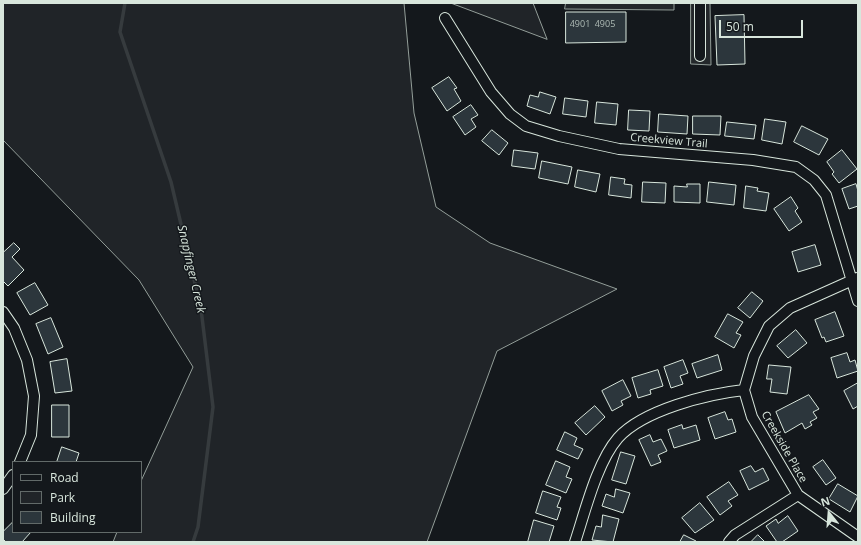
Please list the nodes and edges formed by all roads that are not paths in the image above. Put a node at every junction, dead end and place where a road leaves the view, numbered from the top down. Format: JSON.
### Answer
{"nodes":[{"id":1,"x":700,"y":3,"type":"edge"},
{"id":2,"x":445,"y":18,"type":"dead end"},
{"id":3,"x":700,"y":56,"type":"dead end"},
{"id":4,"x":855,"y":279,"type":"edge"},
{"id":5,"x":858,"y":301,"type":"edge"},
{"id":6,"x":3,"y":312,"type":"edge"},
{"id":7,"x":744,"y":390,"type":"junction"},
{"id":8,"x":20,"y":461,"type":"edge"},
{"id":9,"x":12,"y":476,"type":"edge"},
{"id":10,"x":3,"y":489,"type":"edge"},
{"id":11,"x":798,"y":495,"type":"junction"},
{"id":12,"x":858,"y":537,"type":"edge"},
{"id":13,"x":575,"y":542,"type":"edge"},
{"id":14,"x":730,"y":542,"type":"edge"}],
"edges":[{"from":1,"to":3,"type":"street"},
{"from":2,"to":4,"type":"street","name":"Creekview Trail"},
{"from":4,"to":5,"type":"street","name":"Creekview Trail"},
{"from":4,"to":7,"type":"street"},
{"from":6,"to":8,"type":"street"},
{"from":7,"to":11,"type":"street","name":"Creekside Place"},
{"from":7,"to":13,"type":"street"},
{"from":9,"to":10,"type":"street"},
{"from":11,"to":12,"type":"street","name":"Creekside Place"},
{"from":11,"to":14,"type":"street"}]}
